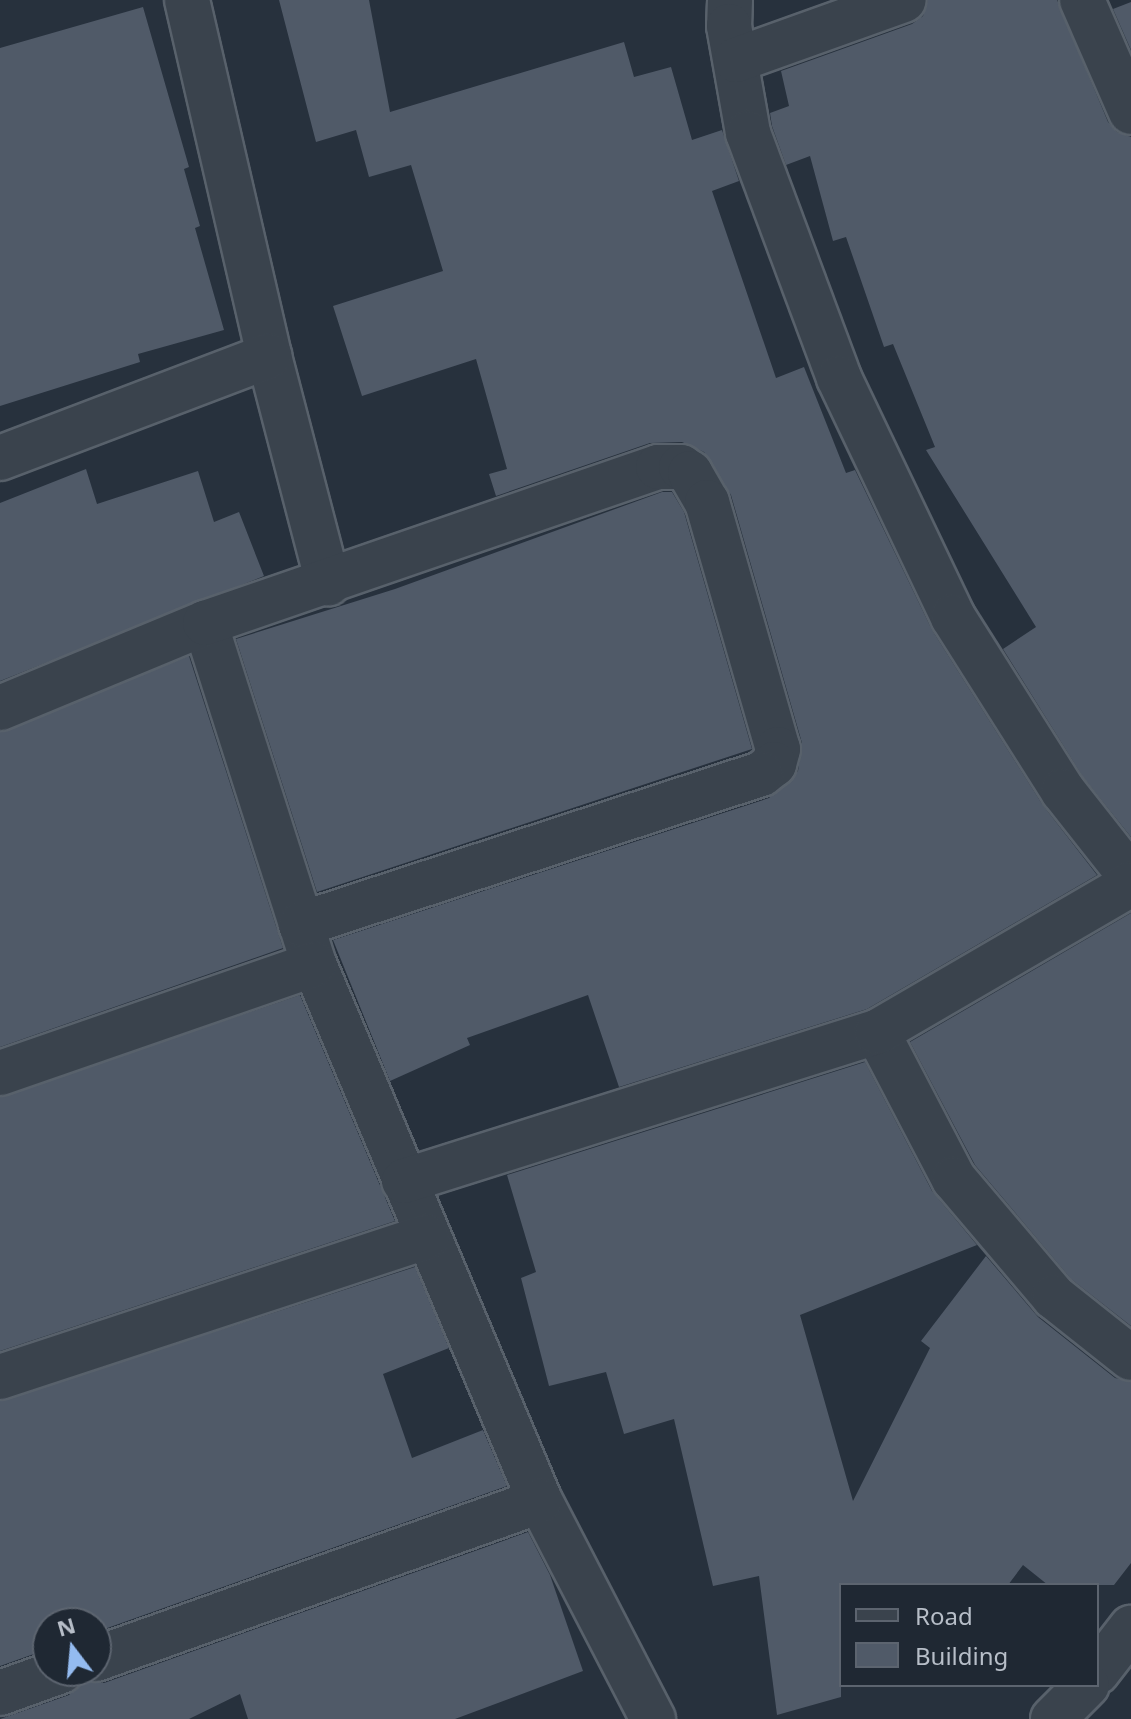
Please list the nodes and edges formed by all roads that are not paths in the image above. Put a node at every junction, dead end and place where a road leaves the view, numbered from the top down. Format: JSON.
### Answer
{"nodes":[{"id":1,"x":187,"y":0,"type":"edge"},
{"id":2,"x":730,"y":0,"type":"edge"},
{"id":3,"x":904,"y":0,"type":"edge"},
{"id":4,"x":1082,"y":0,"type":"edge"},
{"id":5,"x":736,"y":60,"type":"junction"},
{"id":6,"x":1131,"y":112,"type":"edge"},
{"id":7,"x":269,"y":356,"type":"junction"},
{"id":8,"x":0,"y":458,"type":"edge"},
{"id":9,"x":328,"y":583,"type":"junction"},
{"id":10,"x":205,"y":623,"type":"junction"},
{"id":11,"x":0,"y":708,"type":"edge"},
{"id":12,"x":1131,"y":877,"type":"edge"},
{"id":13,"x":1131,"y":884,"type":"edge"},
{"id":14,"x":308,"y":944,"type":"junction"},
{"id":15,"x":877,"y":1032,"type":"junction"},
{"id":16,"x":0,"y":1073,"type":"edge"},
{"id":17,"x":404,"y":1181,"type":"junction"},
{"id":18,"x":427,"y":1237,"type":"junction"},
{"id":19,"x":1131,"y":1358,"type":"edge"},
{"id":20,"x":0,"y":1377,"type":"edge"},
{"id":21,"x":540,"y":1501,"type":"junction"},
{"id":22,"x":1131,"y":1628,"type":"edge"},
{"id":23,"x":112,"y":1653,"type":"edge"},
{"id":24,"x":1099,"y":1669,"type":"edge"},
{"id":25,"x":32,"y":1681,"type":"edge"},
{"id":26,"x":1085,"y":1687,"type":"edge"},
{"id":27,"x":0,"y":1693,"type":"edge"},
{"id":28,"x":653,"y":1719,"type":"edge"},
{"id":29,"x":1053,"y":1719,"type":"edge"}],
"edges":[{"from":1,"to":7,"type":"street"},
{"from":2,"to":5,"type":"street"},
{"from":3,"to":5,"type":"street"},
{"from":4,"to":6,"type":"street"},
{"from":5,"to":12,"type":"street"},
{"from":7,"to":8,"type":"street"},
{"from":7,"to":9,"type":"street"},
{"from":9,"to":10,"type":"street"},
{"from":9,"to":14,"type":"street"},
{"from":10,"to":11,"type":"street"},
{"from":10,"to":14,"type":"street"},
{"from":13,"to":15,"type":"street"},
{"from":14,"to":16,"type":"street"},
{"from":14,"to":17,"type":"street"},
{"from":15,"to":17,"type":"street"},
{"from":15,"to":19,"type":"street"},
{"from":17,"to":18,"type":"street"},
{"from":18,"to":20,"type":"street"},
{"from":18,"to":21,"type":"street"},
{"from":21,"to":23,"type":"street"},
{"from":21,"to":28,"type":"street"},
{"from":22,"to":24,"type":"street"},
{"from":25,"to":27,"type":"street"},
{"from":26,"to":29,"type":"street"}]}
